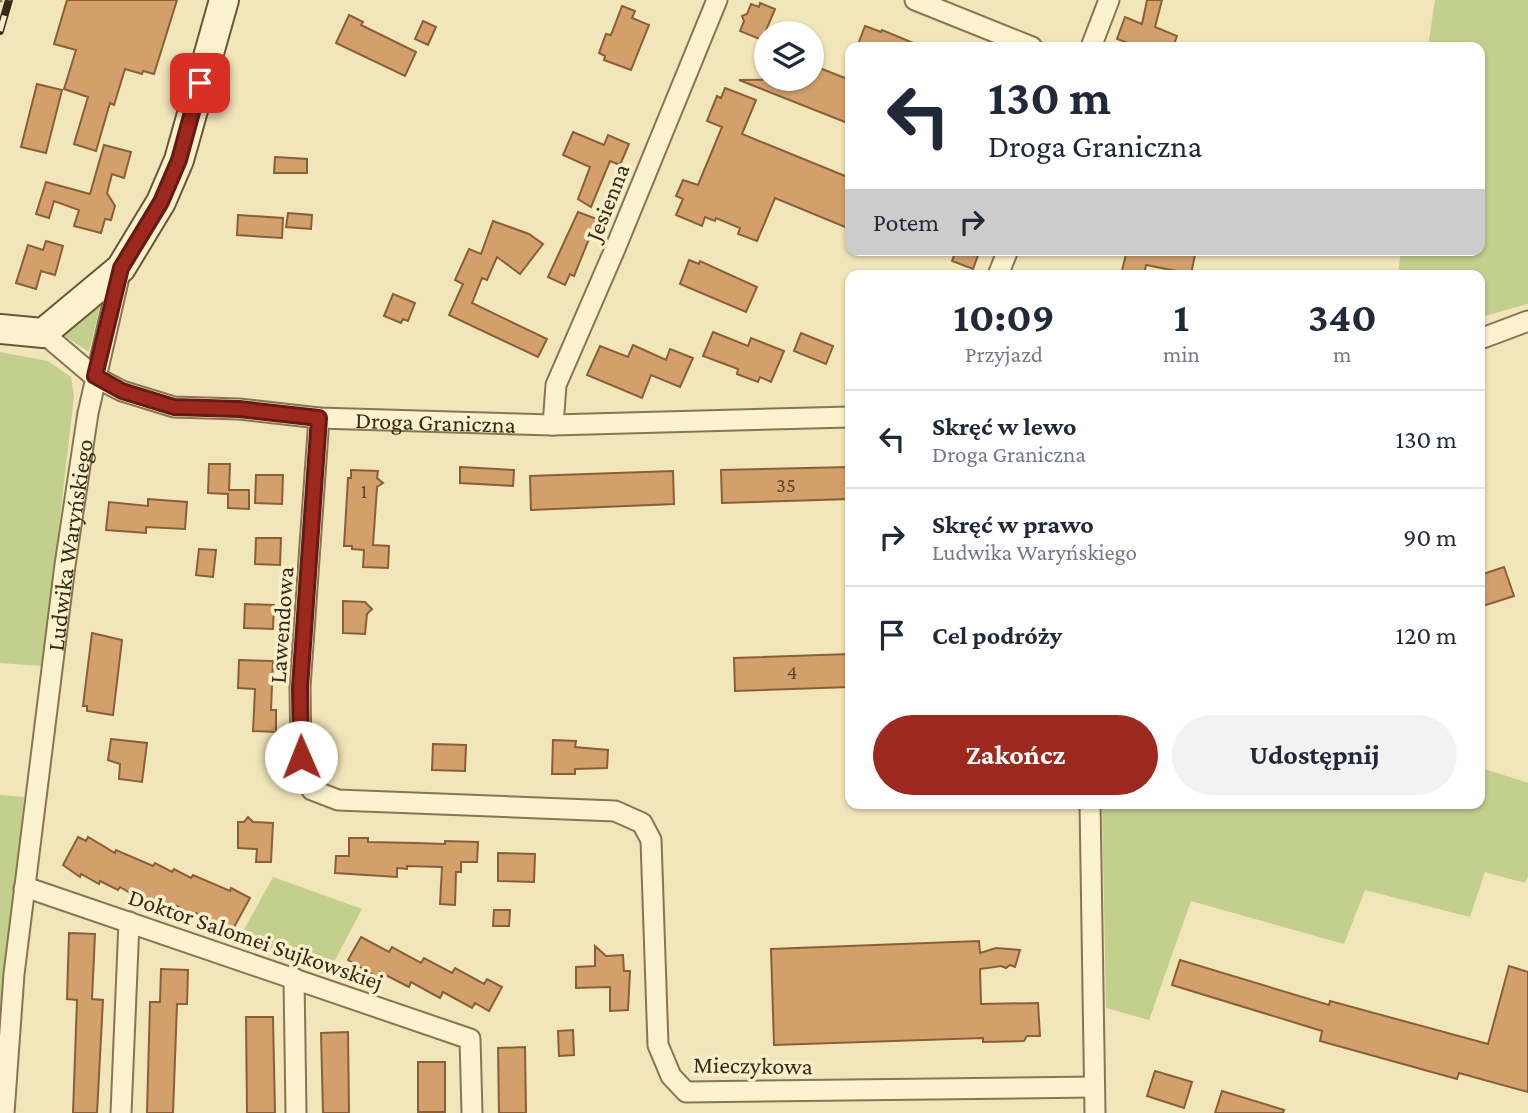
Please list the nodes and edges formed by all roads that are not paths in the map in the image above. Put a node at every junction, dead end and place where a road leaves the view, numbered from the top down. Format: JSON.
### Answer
{"nodes":[{"id":1,"x":224,"y":0,"type":"edge"},
{"id":2,"x":717,"y":0,"type":"edge"},
{"id":3,"x":915,"y":0,"type":"edge"},
{"id":4,"x":1109,"y":0,"type":"edge"},
{"id":5,"x":1020,"y":42,"type":"edge"},
{"id":6,"x":1093,"y":42,"type":"edge"},
{"id":7,"x":121,"y":268,"type":"junction"},
{"id":8,"x":1528,"y":321,"type":"edge"},
{"id":9,"x":0,"y":329,"type":"edge"},
{"id":10,"x":43,"y":333,"type":"junction"},
{"id":11,"x":1485,"y":338,"type":"edge"},
{"id":12,"x":95,"y":376,"type":"junction"},
{"id":13,"x":845,"y":417,"type":"edge"},
{"id":14,"x":319,"y":418,"type":"junction"},
{"id":15,"x":553,"y":425,"type":"junction"},
{"id":16,"x":480,"y":805,"type":"joint"},
{"id":17,"x":1090,"y":809,"type":"edge"},
{"id":18,"x":24,"y":888,"type":"junction"},
{"id":19,"x":130,"y":922,"type":"junction"},
{"id":20,"x":294,"y":978,"type":"junction"},
{"id":21,"x":1094,"y":1087,"type":"junction"},
{"id":22,"x":1101,"y":1111,"type":"edge"},
{"id":23,"x":4,"y":1113,"type":"edge"},
{"id":24,"x":121,"y":1113,"type":"edge"},
{"id":25,"x":296,"y":1113,"type":"edge"},
{"id":26,"x":472,"y":1113,"type":"edge"}],
"edges":[{"from":1,"to":7,"type":"street","name":"Ludwika Waryńskiego"},
{"from":2,"to":15,"type":"street","name":"Jesienna"},
{"from":3,"to":5,"type":"street"},
{"from":4,"to":6,"type":"street"},
{"from":7,"to":10,"type":"street"},
{"from":7,"to":12,"type":"street","name":"Ludwika Waryńskiego"},
{"from":8,"to":11,"type":"street"},
{"from":9,"to":10,"type":"street"},
{"from":10,"to":12,"type":"street","name":"Droga Graniczna"},
{"from":12,"to":14,"type":"street","name":"Droga Graniczna"},
{"from":12,"to":18,"type":"street","name":"Ludwika Waryńskiego"},
{"from":13,"to":15,"type":"street","name":"Droga Graniczna"},
{"from":14,"to":15,"type":"street","name":"Droga Graniczna"},
{"from":14,"to":16,"type":"street","name":"Lawendowa"},
{"from":16,"to":21,"type":"street","name":"Mieczykowa"},
{"from":17,"to":21,"type":"street"},
{"from":18,"to":19,"type":"street","name":"Doktor Salomei Sujkowskiej"},
{"from":18,"to":23,"type":"street","name":"Ludwika Waryńskiego"},
{"from":19,"to":20,"type":"street","name":"Doktor Salomei Sujkowskiej"},
{"from":19,"to":24,"type":"street"},
{"from":20,"to":25,"type":"street"},
{"from":20,"to":26,"type":"street","name":"Doktor Salomei Sujkowskiej"},
{"from":21,"to":22,"type":"street"}]}
